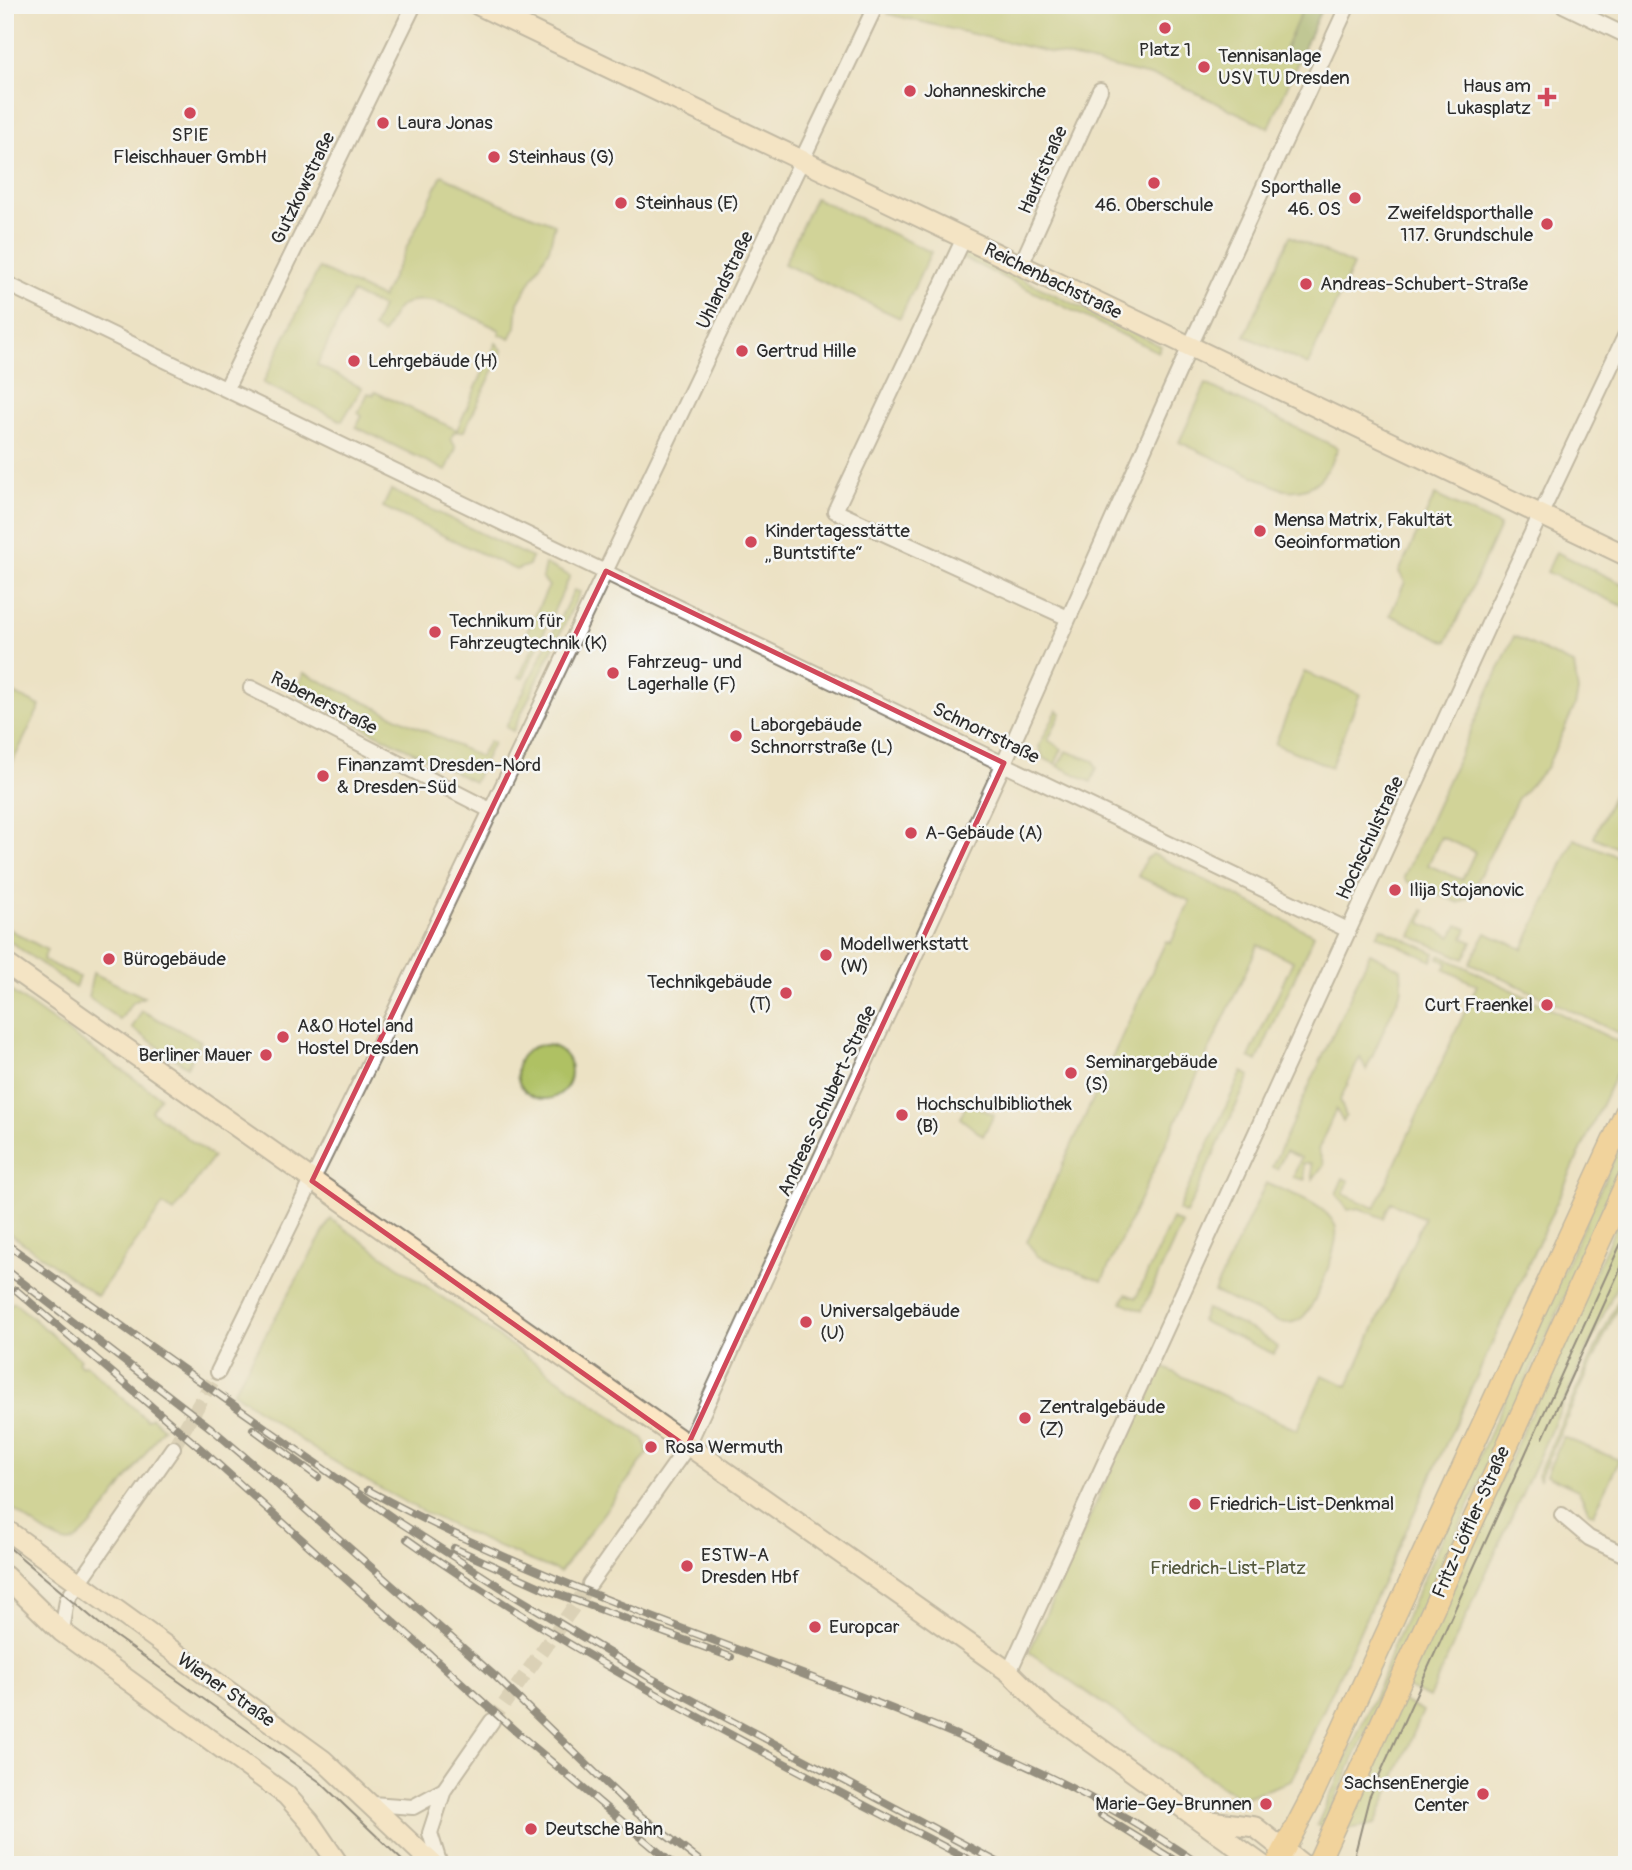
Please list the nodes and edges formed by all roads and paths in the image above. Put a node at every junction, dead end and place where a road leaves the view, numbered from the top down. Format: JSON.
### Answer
{"nodes":[{"id":1,"x":414,"y":5,"type":"edge"},
{"id":2,"x":478,"y":5,"type":"edge"},
{"id":3,"x":876,"y":5,"type":"edge"},
{"id":4,"x":1348,"y":5,"type":"edge"},
{"id":5,"x":1563,"y":5,"type":"edge"},
{"id":6,"x":1627,"y":36,"type":"edge"},
{"id":7,"x":1100,"y":90,"type":"dead end"},
{"id":8,"x":803,"y":161,"type":"junction"},
{"id":9,"x":964,"y":238,"type":"junction"},
{"id":10,"x":1021,"y":265,"type":"junction"},
{"id":11,"x":5,"y":283,"type":"edge"},
{"id":12,"x":1627,"y":332,"type":"edge"},
{"id":13,"x":1190,"y":346,"type":"junction"},
{"id":14,"x":226,"y":389,"type":"junction"},
{"id":15,"x":1542,"y":515,"type":"junction"},
{"id":16,"x":1627,"y":556,"type":"edge"},
{"id":17,"x":606,"y":572,"type":"junction"},
{"id":18,"x":1068,"y":618,"type":"junction"},
{"id":19,"x":251,"y":688,"type":"dead end"},
{"id":20,"x":1004,"y":763,"type":"junction"},
{"id":21,"x":492,"y":811,"type":"junction"},
{"id":22,"x":1348,"y":930,"type":"junction"},
{"id":23,"x":5,"y":963,"type":"edge"},
{"id":24,"x":1627,"y":1110,"type":"edge"},
{"id":25,"x":313,"y":1181,"type":"junction"},
{"id":26,"x":1627,"y":1181,"type":"edge"},
{"id":27,"x":218,"y":1372,"type":"tunnel mouth"},
{"id":28,"x":687,"y":1447,"type":"junction"},
{"id":29,"x":173,"y":1448,"type":"tunnel mouth"},
{"id":30,"x":1562,"y":1515,"type":"dead end"},
{"id":31,"x":5,"y":1529,"type":"edge"},
{"id":32,"x":1627,"y":1556,"type":"edge"},
{"id":33,"x":5,"y":1576,"type":"edge"},
{"id":34,"x":79,"y":1581,"type":"junction"},
{"id":35,"x":590,"y":1584,"type":"tunnel mouth"},
{"id":36,"x":62,"y":1632,"type":"junction"},
{"id":37,"x":1009,"y":1672,"type":"junction"},
{"id":38,"x":492,"y":1721,"type":"tunnel mouth"},
{"id":39,"x":444,"y":1790,"type":"junction"},
{"id":40,"x":372,"y":1804,"type":"junction"},
{"id":41,"x":1198,"y":1819,"type":"junction"},
{"id":42,"x":1281,"y":1857,"type":"edge"},
{"id":43,"x":339,"y":1865,"type":"edge"},
{"id":44,"x":434,"y":1865,"type":"edge"},
{"id":45,"x":440,"y":1865,"type":"edge"},
{"id":46,"x":1262,"y":1865,"type":"edge"},
{"id":47,"x":1303,"y":1865,"type":"edge"},
{"id":48,"x":1317,"y":1865,"type":"edge"}],
"edges":[{"from":1,"to":14,"type":"street","name":"Gutzkowstraße"},
{"from":2,"to":8,"type":"main road","name":"Reichenbachstraße"},
{"from":3,"to":8,"type":"street","name":"Uhlandstraße"},
{"from":4,"to":13,"type":"street","name":"Andreas-Schubert-Straße"},
{"from":5,"to":6,"type":"street"},
{"from":7,"to":10,"type":"street","name":"Hauffstraße"},
{"from":8,"to":9,"type":"main road","name":"Reichenbachstraße"},
{"from":8,"to":17,"type":"street","name":"Uhlandstraße"},
{"from":9,"to":10,"type":"main road","name":"Reichenbachstraße"},
{"from":9,"to":18,"type":"street"},
{"from":10,"to":13,"type":"main road","name":"Reichenbachstraße"},
{"from":11,"to":14,"type":"street","name":"Schnorrstraße"},
{"from":12,"to":15,"type":"street","name":"Hochschulstraße"},
{"from":13,"to":15,"type":"main road","name":"Reichenbachstraße"},
{"from":13,"to":18,"type":"street","name":"Andreas-Schubert-Straße"},
{"from":14,"to":17,"type":"street","name":"Schnorrstraße"},
{"from":15,"to":16,"type":"main road","name":"Reichenbachstraße"},
{"from":15,"to":22,"type":"street","name":"Hochschulstraße"},
{"from":17,"to":20,"type":"street","name":"Schnorrstraße"},
{"from":17,"to":21,"type":"street","name":"Uhlandstraße"},
{"from":18,"to":20,"type":"street","name":"Andreas-Schubert-Straße"},
{"from":19,"to":21,"type":"street","name":"Rabenerstraße"},
{"from":20,"to":22,"type":"street","name":"Schnorrstraße"},
{"from":20,"to":28,"type":"street","name":"Andreas-Schubert-Straße"},
{"from":21,"to":25,"type":"street","name":"Uhlandstraße"},
{"from":22,"to":37,"type":"street","name":"Hochschulstraße"},
{"from":23,"to":25,"type":"main road"},
{"from":24,"to":42,"type":"main road","name":"Fritz-Löffler-Straße"},
{"from":25,"to":27,"type":"street","name":"Uhlandstraße"},
{"from":25,"to":28,"type":"main road"},
{"from":26,"to":48,"type":"main road","name":"Fritz-Löffler-Straße"},
{"from":28,"to":35,"type":"street","name":"Andreas-Schubert-Straße"},
{"from":28,"to":37,"type":"main road"},
{"from":29,"to":34,"type":"street"},
{"from":30,"to":32,"type":"street"},
{"from":31,"to":34,"type":"main road","name":"Wiener Straße"},
{"from":33,"to":36,"type":"main road"},
{"from":34,"to":36,"type":"street"},
{"from":34,"to":40,"type":"main road","name":"Wiener Straße"},
{"from":36,"to":43,"type":"main road"},
{"from":37,"to":41,"type":"main road"},
{"from":38,"to":39,"type":"street"},
{"from":39,"to":40,"type":"street"},
{"from":39,"to":45,"type":"street"},
{"from":40,"to":44,"type":"main road","name":"Wiener Straße"},
{"from":41,"to":42,"type":"main road"},
{"from":41,"to":46,"type":"main road"},
{"from":42,"to":47,"type":"main road"}]}
